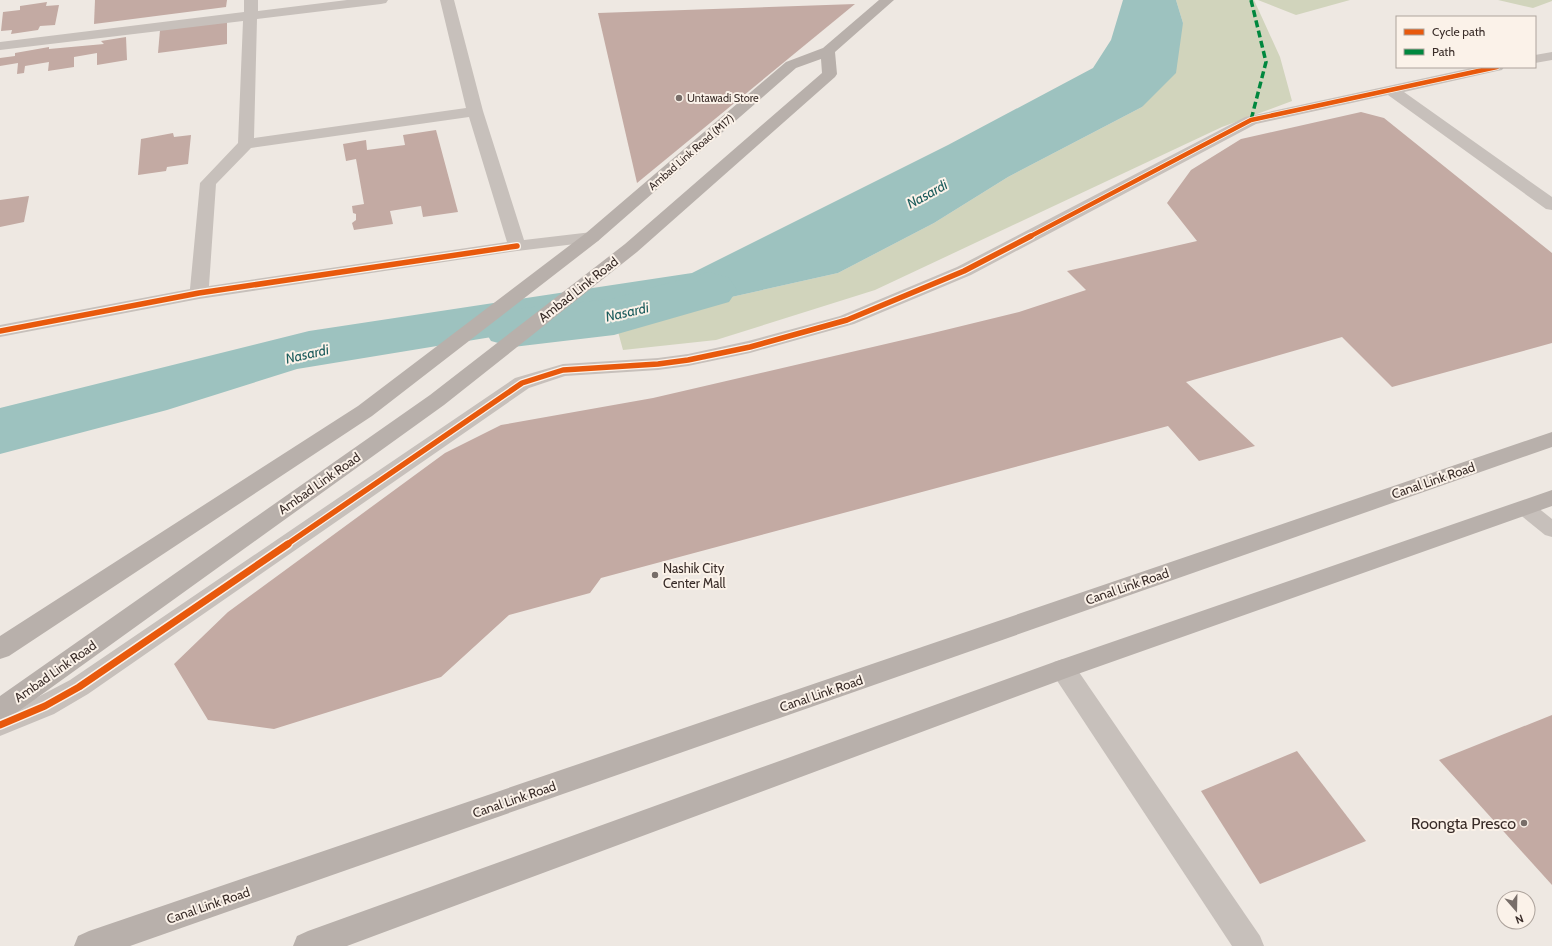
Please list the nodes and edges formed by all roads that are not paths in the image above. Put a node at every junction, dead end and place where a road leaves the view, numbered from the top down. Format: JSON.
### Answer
{"nodes":[{"id":1,"x":381,"y":0,"type":"edge"},
{"id":2,"x":447,"y":0,"type":"edge"},
{"id":3,"x":886,"y":0,"type":"edge"},
{"id":4,"x":250,"y":8,"type":"edge"},
{"id":5,"x":0,"y":46,"type":"edge"},
{"id":6,"x":828,"y":51,"type":"junction"},
{"id":7,"x":1552,"y":56,"type":"edge"},
{"id":8,"x":1536,"y":59,"type":"edge"},
{"id":9,"x":1492,"y":68,"type":"edge"},
{"id":10,"x":1390,"y":89,"type":"junction"},
{"id":11,"x":474,"y":111,"type":"junction"},
{"id":12,"x":246,"y":144,"type":"junction"},
{"id":13,"x":1552,"y":205,"type":"edge"},
{"id":14,"x":592,"y":237,"type":"junction"},
{"id":15,"x":517,"y":246,"type":"junction"},
{"id":16,"x":200,"y":293,"type":"junction"},
{"id":17,"x":0,"y":331,"type":"edge"},
{"id":18,"x":1552,"y":439,"type":"edge"},
{"id":19,"x":1552,"y":498,"type":"edge"},
{"id":20,"x":1525,"y":508,"type":"junction"},
{"id":21,"x":1552,"y":530,"type":"edge"},
{"id":22,"x":112,"y":630,"type":"junction"},
{"id":23,"x":138,"y":647,"type":"junction"},
{"id":24,"x":0,"y":650,"type":"edge"},
{"id":25,"x":1063,"y":669,"type":"junction"},
{"id":26,"x":0,"y":710,"type":"edge"},
{"id":27,"x":0,"y":725,"type":"edge"},
{"id":28,"x":89,"y":946,"type":"edge"},
{"id":29,"x":308,"y":946,"type":"edge"},
{"id":30,"x":1249,"y":946,"type":"edge"}],
"edges":[{"from":1,"to":4,"type":"street"},
{"from":2,"to":11,"type":"street"},
{"from":3,"to":6,"type":"main road","name":"Ambad Link Road (M17)"},
{"from":4,"to":5,"type":"street"},
{"from":4,"to":12,"type":"street"},
{"from":6,"to":14,"type":"main road","name":"Ambad Link Road (M17)"},
{"from":6,"to":22,"type":"main road","name":"Ambad Link Road"},
{"from":7,"to":8,"type":"street"},
{"from":9,"to":10,"type":"street"},
{"from":10,"to":13,"type":"street"},
{"from":10,"to":23,"type":"street"},
{"from":11,"to":12,"type":"street"},
{"from":11,"to":15,"type":"street"},
{"from":12,"to":16,"type":"street"},
{"from":14,"to":15,"type":"street"},
{"from":14,"to":24,"type":"main road","name":"Ambad Link Road (M17)"},
{"from":15,"to":16,"type":"street"},
{"from":16,"to":17,"type":"street"},
{"from":18,"to":28,"type":"main road","name":"Canal Link Road"},
{"from":19,"to":20,"type":"main road"},
{"from":20,"to":21,"type":"lane"},
{"from":20,"to":25,"type":"main road"},
{"from":22,"to":23,"type":"street"},
{"from":22,"to":26,"type":"main road","name":"Ambad Link Road"},
{"from":23,"to":27,"type":"street"},
{"from":25,"to":29,"type":"main road"},
{"from":25,"to":30,"type":"street"}]}
